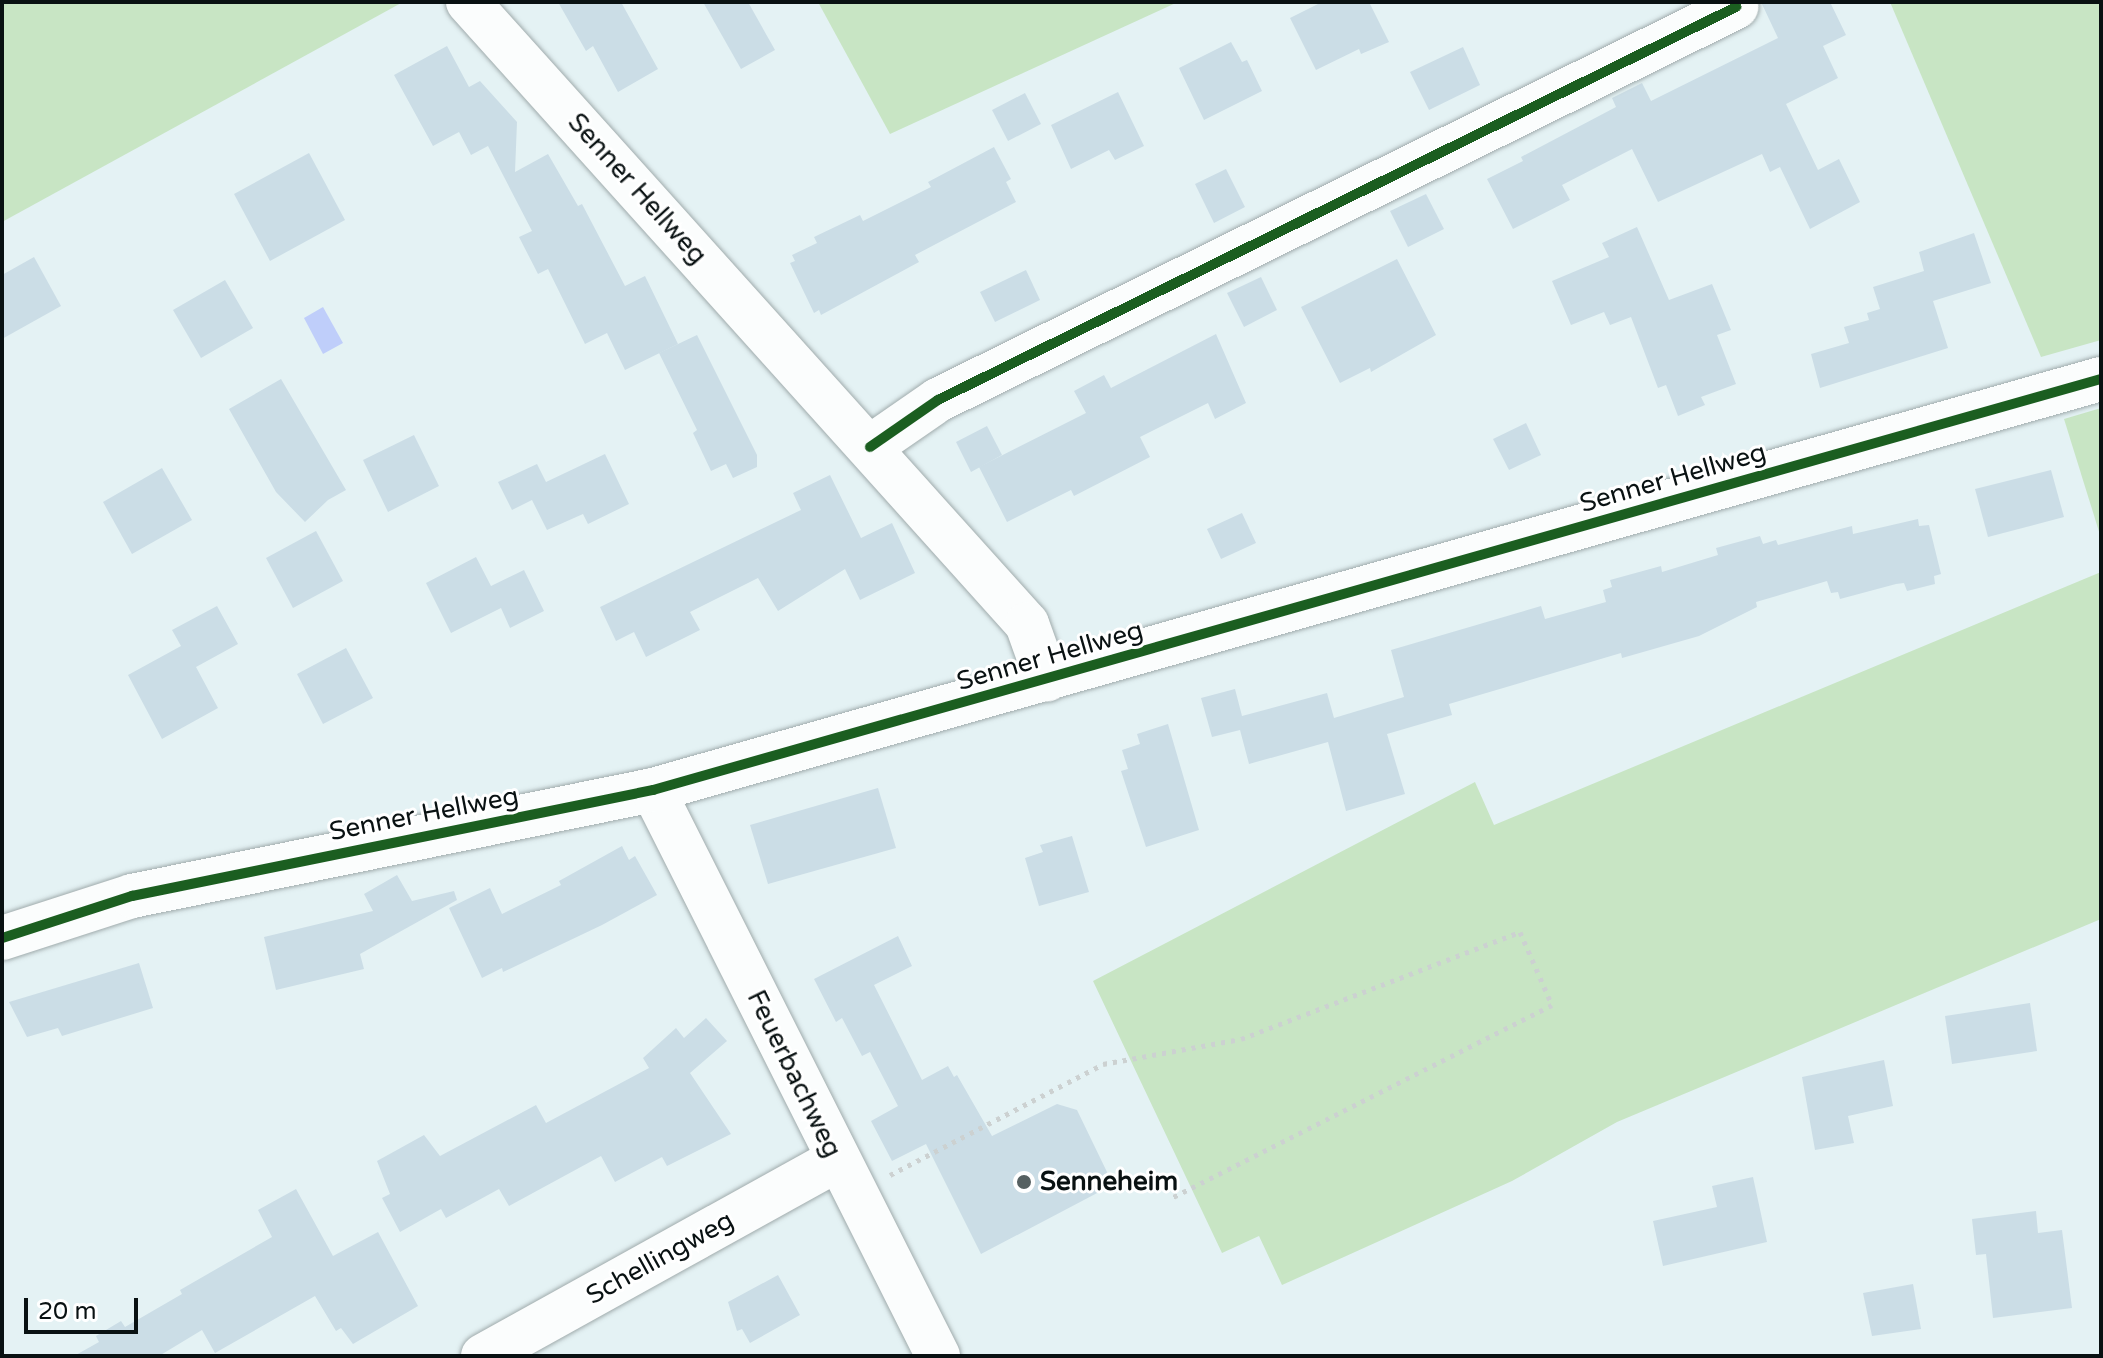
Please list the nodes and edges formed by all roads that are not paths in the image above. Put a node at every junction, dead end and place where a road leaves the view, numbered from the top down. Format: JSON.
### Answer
{"nodes":[{"id":1,"x":468,"y":2,"type":"edge"},
{"id":2,"x":1736,"y":7,"type":"dead end"},
{"id":3,"x":2101,"y":379,"type":"edge"},
{"id":4,"x":870,"y":447,"type":"junction"},
{"id":5,"x":1047,"y":680,"type":"junction"},
{"id":6,"x":653,"y":790,"type":"junction"},
{"id":7,"x":2,"y":938,"type":"edge"},
{"id":8,"x":845,"y":1177,"type":"junction"},
{"id":9,"x":483,"y":1356,"type":"edge"},
{"id":10,"x":938,"y":1356,"type":"edge"}],
"edges":[{"from":1,"to":4,"type":"street","name":"Senner Hellweg"},
{"from":2,"to":4,"type":"street"},
{"from":3,"to":5,"type":"street","name":"Senner Hellweg"},
{"from":4,"to":5,"type":"street","name":"Senner Hellweg"},
{"from":5,"to":6,"type":"street","name":"Senner Hellweg"},
{"from":6,"to":7,"type":"street","name":"Senner Hellweg"},
{"from":6,"to":8,"type":"street","name":"Feuerbachweg"},
{"from":8,"to":9,"type":"street","name":"Schellingweg"},
{"from":8,"to":10,"type":"street","name":"Feuerbachweg"}]}
